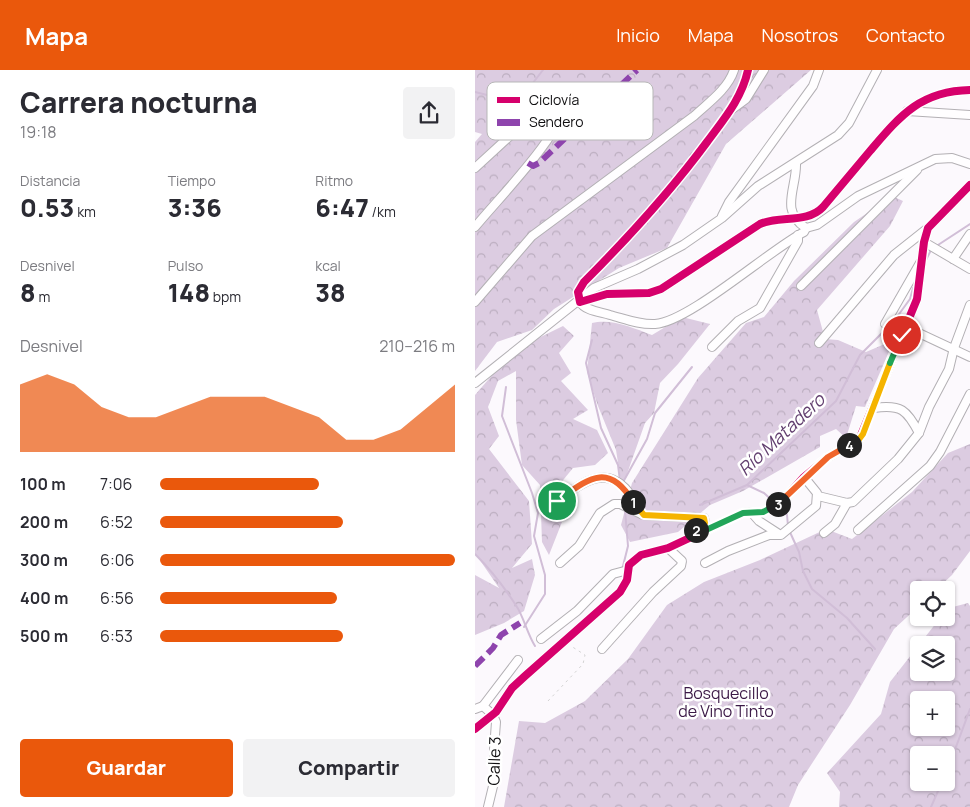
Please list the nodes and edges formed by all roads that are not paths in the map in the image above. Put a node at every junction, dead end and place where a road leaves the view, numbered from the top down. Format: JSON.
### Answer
{"nodes":[{"id":1,"x":734,"y":70,"type":"edge"},
{"id":2,"x":748,"y":70,"type":"edge"},
{"id":3,"x":764,"y":70,"type":"edge"},
{"id":4,"x":819,"y":70,"type":"edge"},
{"id":5,"x":877,"y":70,"type":"edge"},
{"id":6,"x":970,"y":90,"type":"edge"},
{"id":7,"x":731,"y":111,"type":"junction"},
{"id":8,"x":907,"y":111,"type":"junction"},
{"id":9,"x":970,"y":115,"type":"edge"},
{"id":10,"x":506,"y":140,"type":"edge"},
{"id":11,"x":547,"y":140,"type":"edge"},
{"id":12,"x":796,"y":163,"type":"junction"},
{"id":13,"x":970,"y":164,"type":"edge"},
{"id":14,"x":921,"y":165,"type":"junction"},
{"id":15,"x":475,"y":168,"type":"edge"},
{"id":16,"x":970,"y":185,"type":"edge"},
{"id":17,"x":722,"y":218,"type":"junction"},
{"id":18,"x":793,"y":218,"type":"junction"},
{"id":19,"x":475,"y":228,"type":"edge"},
{"id":20,"x":806,"y":228,"type":"junction"},
{"id":21,"x":927,"y":228,"type":"junction"},
{"id":22,"x":970,"y":234,"type":"edge"},
{"id":23,"x":798,"y":235,"type":"junction"},
{"id":24,"x":923,"y":242,"type":"junction"},
{"id":25,"x":922,"y":259,"type":"junction"},
{"id":26,"x":953,"y":259,"type":"junction"},
{"id":27,"x":970,"y":270,"type":"edge"},
{"id":28,"x":801,"y":286,"type":"dead end"},
{"id":29,"x":579,"y":301,"type":"junction"},
{"id":30,"x":475,"y":302,"type":"edge"},
{"id":31,"x":970,"y":304,"type":"edge"},
{"id":32,"x":885,"y":324,"type":"dead end"},
{"id":33,"x":906,"y":327,"type":"junction"},
{"id":34,"x":819,"y":343,"type":"dead end"},
{"id":35,"x":712,"y":346,"type":"dead end"},
{"id":36,"x":954,"y":348,"type":"junction"},
{"id":37,"x":970,"y":357,"type":"edge"},
{"id":38,"x":475,"y":384,"type":"edge"},
{"id":39,"x":970,"y":394,"type":"edge"},
{"id":40,"x":874,"y":408,"type":"junction"},
{"id":41,"x":919,"y":434,"type":"junction"},
{"id":42,"x":804,"y":477,"type":"junction"},
{"id":43,"x":818,"y":496,"type":"junction"},
{"id":44,"x":557,"y":501,"type":"dead end"},
{"id":45,"x":847,"y":503,"type":"junction"},
{"id":46,"x":751,"y":512,"type":"junction"},
{"id":47,"x":644,"y":515,"type":"junction"},
{"id":48,"x":858,"y":530,"type":"dead end"},
{"id":49,"x":824,"y":533,"type":"dead end"},
{"id":50,"x":695,"y":535,"type":"junction"},
{"id":51,"x":781,"y":535,"type":"junction"},
{"id":52,"x":668,"y":548,"type":"junction"},
{"id":53,"x":560,"y":563,"type":"dead end"},
{"id":54,"x":705,"y":563,"type":"dead end"},
{"id":55,"x":628,"y":570,"type":"junction"},
{"id":56,"x":541,"y":639,"type":"dead end"},
{"id":57,"x":602,"y":649,"type":"dead end"},
{"id":58,"x":518,"y":660,"type":"dead end"},
{"id":59,"x":479,"y":708,"type":"edge"},
{"id":60,"x":493,"y":715,"type":"junction"},
{"id":61,"x":475,"y":729,"type":"edge"},
{"id":62,"x":488,"y":807,"type":"edge"}],
"edges":[{"from":1,"to":30,"type":"street"},
{"from":2,"to":7,"type":"street"},
{"from":3,"to":7,"type":"street"},
{"from":4,"to":17,"type":"street"},
{"from":5,"to":12,"type":"street"},
{"from":6,"to":8,"type":"street"},
{"from":7,"to":29,"type":"street"},
{"from":8,"to":9,"type":"street"},
{"from":8,"to":18,"type":"street"},
{"from":10,"to":15,"type":"street"},
{"from":11,"to":19,"type":"street"},
{"from":12,"to":17,"type":"street"},
{"from":12,"to":18,"type":"street"},
{"from":13,"to":14,"type":"street"},
{"from":14,"to":20,"type":"street"},
{"from":14,"to":28,"type":"street"},
{"from":16,"to":21,"type":"street"},
{"from":17,"to":29,"type":"street"},
{"from":18,"to":20,"type":"street"},
{"from":18,"to":29,"type":"street"},
{"from":20,"to":23,"type":"street"},
{"from":21,"to":24,"type":"street"},
{"from":21,"to":34,"type":"street"},
{"from":22,"to":26,"type":"street"},
{"from":23,"to":29,"type":"street"},
{"from":23,"to":35,"type":"street"},
{"from":24,"to":25,"type":"street"},
{"from":24,"to":26,"type":"street"},
{"from":25,"to":32,"type":"street"},
{"from":25,"to":33,"type":"street"},
{"from":26,"to":27,"type":"street"},
{"from":29,"to":38,"type":"street"},
{"from":31,"to":36,"type":"street"},
{"from":33,"to":36,"type":"street"},
{"from":33,"to":40,"type":"street"},
{"from":36,"to":37,"type":"street"},
{"from":36,"to":41,"type":"street"},
{"from":39,"to":48,"type":"street"},
{"from":40,"to":41,"type":"street"},
{"from":40,"to":42,"type":"street"},
{"from":41,"to":45,"type":"street"},
{"from":42,"to":43,"type":"street"},
{"from":42,"to":46,"type":"street"},
{"from":43,"to":45,"type":"street"},
{"from":43,"to":51,"type":"street"},
{"from":44,"to":47,"type":"street"},
{"from":45,"to":49,"type":"street"},
{"from":46,"to":50,"type":"street"},
{"from":46,"to":51,"type":"street"},
{"from":47,"to":50,"type":"street"},
{"from":47,"to":53,"type":"street"},
{"from":50,"to":52,"type":"street"},
{"from":51,"to":54,"type":"street"},
{"from":52,"to":55,"type":"street"},
{"from":52,"to":57,"type":"street"},
{"from":55,"to":56,"type":"street"},
{"from":55,"to":60,"type":"street"},
{"from":58,"to":59,"type":"street"},
{"from":59,"to":60,"type":"street"},
{"from":60,"to":61,"type":"street"},
{"from":60,"to":62,"type":"street","name":"Calle 3"}]}
